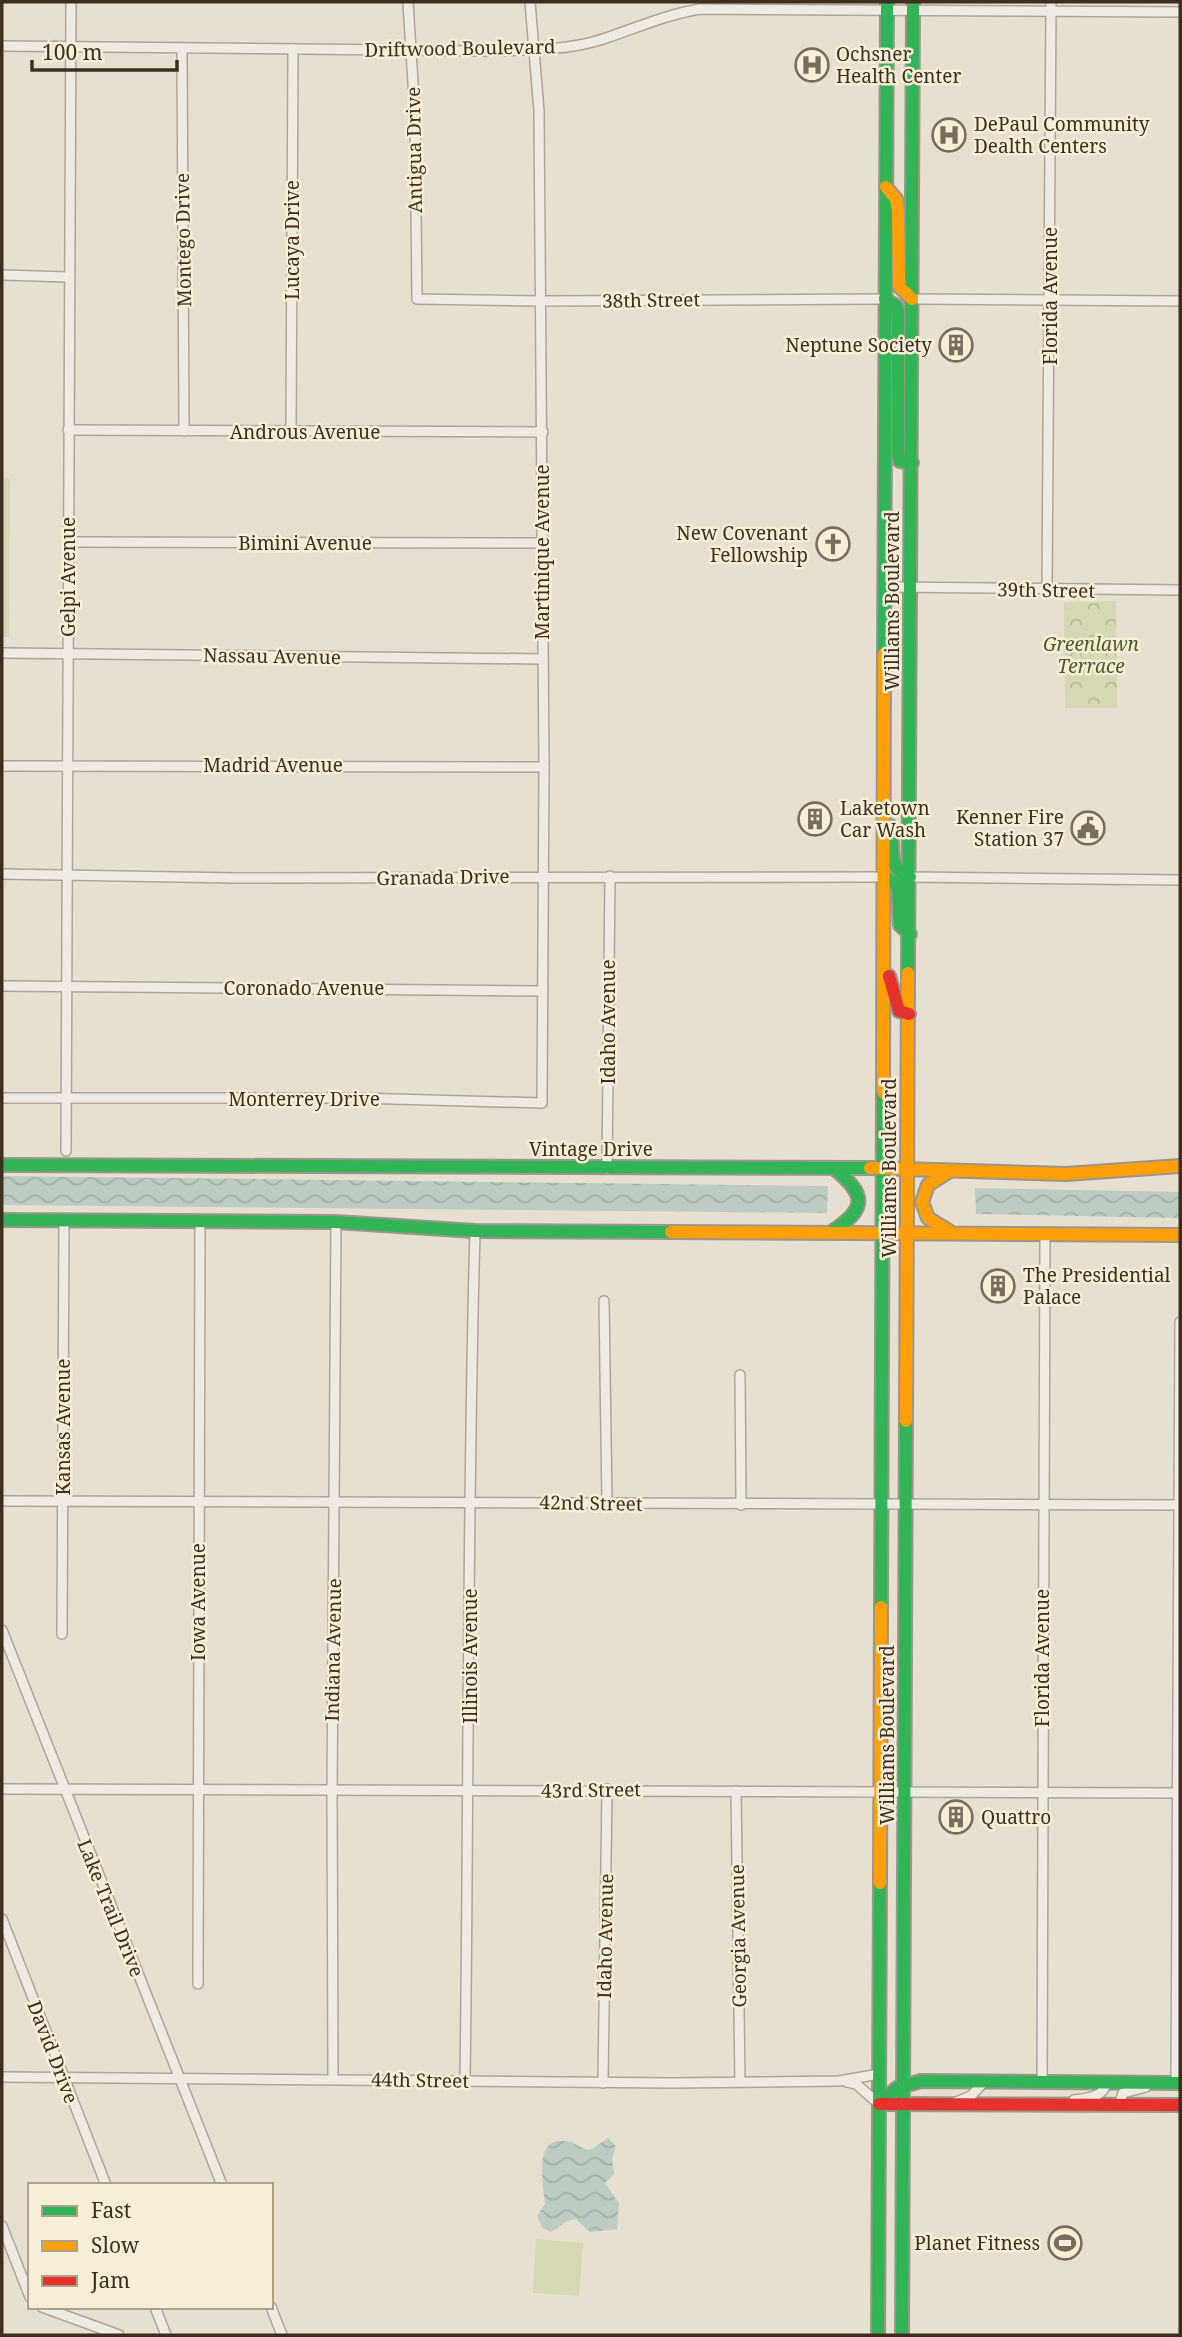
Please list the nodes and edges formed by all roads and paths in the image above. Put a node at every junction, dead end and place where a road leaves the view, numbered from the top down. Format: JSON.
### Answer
{"nodes":[{"id":1,"x":71,"y":2,"type":"edge"},
{"id":2,"x":408,"y":2,"type":"edge"},
{"id":3,"x":530,"y":2,"type":"edge"},
{"id":4,"x":887,"y":6,"type":"edge"},
{"id":5,"x":913,"y":6,"type":"edge"},
{"id":6,"x":1051,"y":7,"type":"edge"},
{"id":7,"x":1180,"y":12,"type":"edge"},
{"id":8,"x":2,"y":46,"type":"edge"},
{"id":9,"x":71,"y":48,"type":"junction"},
{"id":10,"x":182,"y":49,"type":"junction"},
{"id":11,"x":293,"y":49,"type":"junction"},
{"id":12,"x":411,"y":49,"type":"junction"},
{"id":13,"x":533,"y":49,"type":"junction"},
{"id":14,"x":886,"y":187,"type":"junction"},
{"id":15,"x":2,"y":275,"type":"edge"},
{"id":16,"x":68,"y":277,"type":"junction"},
{"id":17,"x":417,"y":299,"type":"joint"},
{"id":18,"x":886,"y":299,"type":"junction"},
{"id":19,"x":912,"y":299,"type":"junction"},
{"id":20,"x":1050,"y":300,"type":"junction"},
{"id":21,"x":541,"y":301,"type":"junction"},
{"id":22,"x":1180,"y":301,"type":"edge"},
{"id":23,"x":68,"y":430,"type":"junction"},
{"id":24,"x":184,"y":431,"type":"junction"},
{"id":25,"x":291,"y":432,"type":"junction"},
{"id":26,"x":543,"y":432,"type":"junction"},
{"id":27,"x":912,"y":463,"type":"junction"},
{"id":28,"x":69,"y":542,"type":"junction"},
{"id":29,"x":542,"y":543,"type":"junction"},
{"id":30,"x":885,"y":587,"type":"junction"},
{"id":31,"x":911,"y":588,"type":"junction"},
{"id":32,"x":1180,"y":590,"type":"edge"},
{"id":33,"x":1047,"y":591,"type":"junction"},
{"id":34,"x":2,"y":653,"type":"edge"},
{"id":35,"x":68,"y":654,"type":"junction"},
{"id":36,"x":542,"y":659,"type":"junction"},
{"id":37,"x":2,"y":766,"type":"edge"},
{"id":38,"x":66,"y":767,"type":"junction"},
{"id":39,"x":544,"y":767,"type":"junction"},
{"id":40,"x":884,"y":817,"type":"junction"},
{"id":41,"x":2,"y":874,"type":"edge"},
{"id":42,"x":66,"y":875,"type":"junction"},
{"id":43,"x":543,"y":876,"type":"junction"},
{"id":44,"x":610,"y":876,"type":"junction"},
{"id":45,"x":884,"y":877,"type":"junction"},
{"id":46,"x":910,"y":877,"type":"junction"},
{"id":47,"x":1180,"y":880,"type":"edge"},
{"id":48,"x":910,"y":934,"type":"junction"},
{"id":49,"x":884,"y":938,"type":"junction"},
{"id":50,"x":2,"y":986,"type":"edge"},
{"id":51,"x":66,"y":986,"type":"junction"},
{"id":52,"x":543,"y":991,"type":"junction"},
{"id":53,"x":909,"y":1014,"type":"junction"},
{"id":54,"x":2,"y":1098,"type":"edge"},
{"id":55,"x":65,"y":1099,"type":"junction"},
{"id":56,"x":542,"y":1103,"type":"joint"},
{"id":57,"x":66,"y":1151,"type":"dead end"},
{"id":58,"x":2,"y":1165,"type":"edge"},
{"id":59,"x":1180,"y":1166,"type":"edge"},
{"id":60,"x":607,"y":1168,"type":"junction"},
{"id":61,"x":882,"y":1168,"type":"junction"},
{"id":62,"x":908,"y":1168,"type":"junction"},
{"id":63,"x":835,"y":1169,"type":"junction"},
{"id":64,"x":952,"y":1170,"type":"junction"},
{"id":65,"x":2,"y":1220,"type":"edge"},
{"id":66,"x":64,"y":1220,"type":"junction"},
{"id":67,"x":200,"y":1220,"type":"junction"},
{"id":68,"x":336,"y":1222,"type":"junction"},
{"id":69,"x":475,"y":1231,"type":"junction"},
{"id":70,"x":829,"y":1232,"type":"junction"},
{"id":71,"x":882,"y":1233,"type":"junction"},
{"id":72,"x":907,"y":1233,"type":"junction"},
{"id":73,"x":960,"y":1234,"type":"junction"},
{"id":74,"x":1045,"y":1234,"type":"junction"},
{"id":75,"x":1180,"y":1235,"type":"edge"},
{"id":76,"x":604,"y":1301,"type":"dead end"},
{"id":77,"x":1180,"y":1322,"type":"edge"},
{"id":78,"x":1180,"y":1363,"type":"edge"},
{"id":79,"x":740,"y":1375,"type":"dead end"},
{"id":80,"x":1180,"y":1436,"type":"edge"},
{"id":81,"x":2,"y":1501,"type":"edge"},
{"id":82,"x":881,"y":1501,"type":"junction"},
{"id":83,"x":62,"y":1502,"type":"junction"},
{"id":84,"x":335,"y":1502,"type":"junction"},
{"id":85,"x":471,"y":1502,"type":"junction"},
{"id":86,"x":907,"y":1502,"type":"junction"},
{"id":87,"x":198,"y":1503,"type":"junction"},
{"id":88,"x":607,"y":1503,"type":"junction"},
{"id":89,"x":1043,"y":1503,"type":"junction"},
{"id":90,"x":741,"y":1505,"type":"junction"},
{"id":91,"x":1180,"y":1505,"type":"edge"},
{"id":92,"x":2,"y":1630,"type":"edge"},
{"id":93,"x":62,"y":1634,"type":"dead end"},
{"id":94,"x":2,"y":1789,"type":"edge"},
{"id":95,"x":607,"y":1789,"type":"junction"},
{"id":96,"x":64,"y":1790,"type":"junction"},
{"id":97,"x":198,"y":1791,"type":"junction"},
{"id":98,"x":470,"y":1791,"type":"junction"},
{"id":99,"x":736,"y":1791,"type":"junction"},
{"id":100,"x":880,"y":1791,"type":"junction"},
{"id":101,"x":906,"y":1791,"type":"junction"},
{"id":102,"x":331,"y":1792,"type":"junction"},
{"id":103,"x":1041,"y":1793,"type":"junction"},
{"id":104,"x":1179,"y":1793,"type":"edge"},
{"id":105,"x":2,"y":1919,"type":"edge"},
{"id":106,"x":198,"y":1984,"type":"dead end"},
{"id":107,"x":879,"y":2074,"type":"junction"},
{"id":108,"x":2,"y":2077,"type":"edge"},
{"id":109,"x":63,"y":2077,"type":"junction"},
{"id":110,"x":179,"y":2079,"type":"junction"},
{"id":111,"x":333,"y":2079,"type":"junction"},
{"id":112,"x":465,"y":2081,"type":"junction"},
{"id":113,"x":740,"y":2081,"type":"junction"},
{"id":114,"x":839,"y":2081,"type":"junction"},
{"id":115,"x":603,"y":2082,"type":"junction"},
{"id":116,"x":984,"y":2082,"type":"junction"},
{"id":117,"x":1042,"y":2082,"type":"junction"},
{"id":118,"x":1107,"y":2082,"type":"junction"},
{"id":119,"x":1175,"y":2082,"type":"edge"},
{"id":120,"x":904,"y":2083,"type":"junction"},
{"id":121,"x":891,"y":2091,"type":"junction"},
{"id":122,"x":904,"y":2104,"type":"junction"},
{"id":123,"x":944,"y":2104,"type":"junction"},
{"id":124,"x":879,"y":2105,"type":"junction"},
{"id":125,"x":1048,"y":2105,"type":"junction"},
{"id":126,"x":1119,"y":2105,"type":"junction"},
{"id":127,"x":1180,"y":2105,"type":"edge"},
{"id":128,"x":105,"y":2183,"type":"edge"},
{"id":129,"x":221,"y":2183,"type":"edge"},
{"id":130,"x":2,"y":2226,"type":"edge"},
{"id":131,"x":14,"y":2258,"type":"junction"},
{"id":132,"x":2,"y":2262,"type":"edge"},
{"id":133,"x":28,"y":2292,"type":"edge"},
{"id":134,"x":48,"y":2309,"type":"edge"},
{"id":135,"x":156,"y":2309,"type":"edge"},
{"id":136,"x":272,"y":2309,"type":"edge"},
{"id":137,"x":119,"y":2335,"type":"edge"},
{"id":138,"x":166,"y":2335,"type":"edge"},
{"id":139,"x":282,"y":2335,"type":"edge"},
{"id":140,"x":878,"y":2335,"type":"edge"},
{"id":141,"x":902,"y":2335,"type":"edge"}],
"edges":[{"from":1,"to":9,"type":"street","name":"Gelpi Avenue"},
{"from":2,"to":12,"type":"street","name":"Antigua Drive"},
{"from":3,"to":13,"type":"street","name":"Martinique Avenue"},
{"from":4,"to":5,"type":"street","name":"Driftwood Boulevard"},
{"from":4,"to":13,"type":"street","name":"Driftwood Boulevard"},
{"from":4,"to":14,"type":"street","name":"Williams Boulevard"},
{"from":5,"to":6,"type":"street","name":"Driftwood Boulevard"},
{"from":5,"to":19,"type":"street","name":"Williams Boulevard"},
{"from":6,"to":7,"type":"street","name":"Driftwood Boulevard"},
{"from":6,"to":20,"type":"street","name":"Florida Avenue"},
{"from":8,"to":9,"type":"street","name":"Driftwood Boulevard"},
{"from":9,"to":10,"type":"street","name":"Driftwood Boulevard"},
{"from":9,"to":16,"type":"street","name":"Gelpi Avenue"},
{"from":10,"to":11,"type":"street","name":"Driftwood Boulevard"},
{"from":10,"to":24,"type":"street","name":"Montego Drive"},
{"from":11,"to":12,"type":"street","name":"Driftwood Boulevard"},
{"from":11,"to":25,"type":"street","name":"Lucaya Drive"},
{"from":12,"to":13,"type":"street","name":"Driftwood Boulevard"},
{"from":12,"to":17,"type":"street","name":"Antigua Drive"},
{"from":13,"to":21,"type":"street","name":"Martinique Avenue"},
{"from":14,"to":18,"type":"street","name":"Williams Boulevard"},
{"from":14,"to":19,"type":"street"},
{"from":15,"to":16,"type":"street"},
{"from":16,"to":23,"type":"street","name":"Gelpi Avenue"},
{"from":17,"to":21,"type":"street","name":"38th Street"},
{"from":18,"to":21,"type":"street","name":"38th Street"},
{"from":18,"to":27,"type":"street"},
{"from":18,"to":30,"type":"street","name":"Williams Boulevard"},
{"from":19,"to":20,"type":"street"},
{"from":19,"to":27,"type":"street","name":"Williams Boulevard"},
{"from":20,"to":22,"type":"street"},
{"from":20,"to":33,"type":"street","name":"Florida Avenue"},
{"from":21,"to":26,"type":"street","name":"Martinique Avenue"},
{"from":23,"to":24,"type":"street","name":"Androus Avenue"},
{"from":23,"to":28,"type":"street","name":"Gelpi Avenue"},
{"from":24,"to":25,"type":"street","name":"Androus Avenue"},
{"from":25,"to":26,"type":"street","name":"Androus Avenue"},
{"from":26,"to":29,"type":"street","name":"Martinique Avenue"},
{"from":27,"to":31,"type":"street","name":"Williams Boulevard"},
{"from":28,"to":29,"type":"street","name":"Bimini Avenue"},
{"from":28,"to":35,"type":"street","name":"Gelpi Avenue"},
{"from":29,"to":36,"type":"street","name":"Martinique Avenue"},
{"from":30,"to":31,"type":"street","name":"39th Street"},
{"from":30,"to":40,"type":"street","name":"Williams Boulevard"},
{"from":31,"to":33,"type":"street","name":"39th Street"},
{"from":31,"to":46,"type":"street","name":"Williams Boulevard"},
{"from":32,"to":33,"type":"street","name":"39th Street"},
{"from":34,"to":35,"type":"street","name":"Nassau Avenue"},
{"from":35,"to":36,"type":"street","name":"Nassau Avenue"},
{"from":35,"to":38,"type":"street","name":"Gelpi Avenue"},
{"from":36,"to":39,"type":"street","name":"Martinique Avenue"},
{"from":37,"to":38,"type":"street","name":"Madrid Avenue"},
{"from":38,"to":39,"type":"street","name":"Madrid Avenue"},
{"from":38,"to":42,"type":"street","name":"Gelpi Avenue"},
{"from":39,"to":43,"type":"street","name":"Martinique Avenue"},
{"from":40,"to":45,"type":"street","name":"Williams Boulevard"},
{"from":40,"to":46,"type":"street"},
{"from":41,"to":42,"type":"street","name":"Granada Drive"},
{"from":42,"to":43,"type":"street","name":"Granada Drive"},
{"from":42,"to":51,"type":"street","name":"Gelpi Avenue"},
{"from":43,"to":44,"type":"street","name":"Granada Drive"},
{"from":43,"to":52,"type":"street","name":"Martinique Avenue"},
{"from":44,"to":45,"type":"street","name":"Granada Drive"},
{"from":44,"to":60,"type":"street","name":"Idaho Avenue"},
{"from":45,"to":48,"type":"street"},
{"from":45,"to":49,"type":"street","name":"Williams Boulevard"},
{"from":46,"to":47,"type":"street"},
{"from":46,"to":48,"type":"street","name":"Williams Boulevard"},
{"from":48,"to":53,"type":"street","name":"Williams Boulevard"},
{"from":49,"to":53,"type":"street"},
{"from":49,"to":61,"type":"street","name":"Williams Boulevard"},
{"from":50,"to":51,"type":"street","name":"Coronado Avenue"},
{"from":51,"to":52,"type":"street","name":"Coronado Avenue"},
{"from":51,"to":55,"type":"street","name":"Gelpi Avenue"},
{"from":52,"to":56,"type":"street","name":"Martinique Avenue"},
{"from":53,"to":62,"type":"street","name":"Williams Boulevard"},
{"from":54,"to":55,"type":"street","name":"Monterrey Drive"},
{"from":55,"to":56,"type":"street","name":"Monterrey Drive"},
{"from":55,"to":57,"type":"street","name":"Gelpi Avenue"},
{"from":58,"to":60,"type":"street","name":"Vintage Drive"},
{"from":59,"to":64,"type":"street","name":"Vintage Drive"},
{"from":60,"to":63,"type":"street","name":"Vintage Drive"},
{"from":61,"to":62,"type":"street","name":"Vintage Drive"},
{"from":61,"to":63,"type":"street","name":"Vintage Drive"},
{"from":61,"to":71,"type":"street","name":"Williams Boulevard"},
{"from":62,"to":64,"type":"street","name":"Vintage Drive"},
{"from":62,"to":72,"type":"street","name":"Williams Boulevard"},
{"from":63,"to":70,"type":"street"},
{"from":64,"to":73,"type":"street"},
{"from":65,"to":66,"type":"street"},
{"from":66,"to":67,"type":"street"},
{"from":66,"to":83,"type":"street","name":"Kansas Avenue"},
{"from":67,"to":68,"type":"street"},
{"from":67,"to":87,"type":"street","name":"Iowa Avenue"},
{"from":68,"to":69,"type":"street"},
{"from":68,"to":84,"type":"street","name":"Indiana Avenue"},
{"from":69,"to":70,"type":"street"},
{"from":69,"to":85,"type":"street","name":"Illinois Avenue"},
{"from":70,"to":71,"type":"street"},
{"from":71,"to":72,"type":"street"},
{"from":71,"to":82,"type":"street","name":"Williams Boulevard"},
{"from":72,"to":73,"type":"street"},
{"from":72,"to":86,"type":"street","name":"Williams Boulevard"},
{"from":73,"to":74,"type":"street"},
{"from":74,"to":75,"type":"street"},
{"from":74,"to":89,"type":"street","name":"Florida Avenue"},
{"from":76,"to":88,"type":"street"},
{"from":77,"to":78,"type":"street"},
{"from":78,"to":80,"type":"street"},
{"from":79,"to":90,"type":"street"},
{"from":80,"to":91,"type":"street"},
{"from":81,"to":83,"type":"street","name":"42nd Street"},
{"from":82,"to":86,"type":"street","name":"42nd Street"},
{"from":82,"to":90,"type":"street","name":"42nd Street"},
{"from":82,"to":100,"type":"street","name":"Williams Boulevard"},
{"from":83,"to":87,"type":"street","name":"42nd Street"},
{"from":83,"to":93,"type":"street","name":"Kansas Avenue"},
{"from":84,"to":85,"type":"street","name":"42nd Street"},
{"from":84,"to":87,"type":"street","name":"42nd Street"},
{"from":84,"to":102,"type":"street","name":"Indiana Avenue"},
{"from":85,"to":88,"type":"street","name":"42nd Street"},
{"from":85,"to":98,"type":"street","name":"Illinois Avenue"},
{"from":86,"to":89,"type":"street","name":"42nd Street"},
{"from":86,"to":101,"type":"street","name":"Williams Boulevard"},
{"from":87,"to":97,"type":"street","name":"Iowa Avenue"},
{"from":88,"to":90,"type":"street","name":"42nd Street"},
{"from":89,"to":91,"type":"street","name":"42nd Street"},
{"from":89,"to":103,"type":"street","name":"Florida Avenue"},
{"from":91,"to":104,"type":"street"},
{"from":92,"to":96,"type":"street","name":"Lake Trail Drive"},
{"from":94,"to":96,"type":"street","name":"43rd Street"},
{"from":95,"to":98,"type":"street","name":"43rd Street"},
{"from":95,"to":99,"type":"street","name":"43rd Street"},
{"from":95,"to":115,"type":"street","name":"Idaho Avenue"},
{"from":96,"to":97,"type":"street","name":"43rd Street"},
{"from":96,"to":110,"type":"street","name":"Lake Trail Drive"},
{"from":97,"to":102,"type":"street","name":"43rd Street"},
{"from":97,"to":106,"type":"street","name":"Iowa Avenue"},
{"from":98,"to":102,"type":"street","name":"43rd Street"},
{"from":98,"to":112,"type":"street","name":"Illinois Avenue"},
{"from":99,"to":100,"type":"street","name":"43rd Street"},
{"from":99,"to":113,"type":"street","name":"Georgia Avenue"},
{"from":100,"to":101,"type":"street","name":"43rd Street"},
{"from":100,"to":107,"type":"street","name":"Williams Boulevard"},
{"from":101,"to":103,"type":"street","name":"43rd Street"},
{"from":101,"to":120,"type":"street","name":"Williams Boulevard"},
{"from":102,"to":111,"type":"street","name":"Indiana Avenue"},
{"from":103,"to":104,"type":"street","name":"43rd Street"},
{"from":103,"to":117,"type":"street","name":"Florida Avenue"},
{"from":104,"to":119,"type":"street"},
{"from":105,"to":109,"type":"street","name":"David Drive"},
{"from":107,"to":114,"type":"street","name":"44th Street"},
{"from":107,"to":121,"type":"street"},
{"from":107,"to":124,"type":"street","name":"Williams Boulevard"},
{"from":108,"to":109,"type":"street","name":"44th Street"},
{"from":109,"to":110,"type":"street","name":"44th Street"},
{"from":109,"to":128,"type":"street","name":"David Drive"},
{"from":110,"to":111,"type":"street","name":"44th Street"},
{"from":110,"to":129,"type":"street","name":"Lake Trail Drive"},
{"from":111,"to":112,"type":"street","name":"44th Street"},
{"from":112,"to":115,"type":"street","name":"44th Street"},
{"from":113,"to":114,"type":"street","name":"44th Street"},
{"from":113,"to":115,"type":"street","name":"44th Street"},
{"from":114,"to":124,"type":"street","name":"44th Street"},
{"from":116,"to":117,"type":"street"},
{"from":116,"to":120,"type":"street"},
{"from":116,"to":123,"type":"street"},
{"from":117,"to":118,"type":"street"},
{"from":118,"to":119,"type":"street"},
{"from":118,"to":125,"type":"street"},
{"from":119,"to":126,"type":"street"},
{"from":120,"to":121,"type":"street"},
{"from":120,"to":122,"type":"street","name":"Williams Boulevard"},
{"from":121,"to":122,"type":"street"},
{"from":121,"to":124,"type":"street"},
{"from":122,"to":123,"type":"street"},
{"from":122,"to":124,"type":"street"},
{"from":122,"to":141,"type":"street","name":"Williams Boulevard"},
{"from":123,"to":125,"type":"street"},
{"from":124,"to":140,"type":"street","name":"Williams Boulevard"},
{"from":125,"to":126,"type":"street"},
{"from":126,"to":127,"type":"street"},
{"from":130,"to":131,"type":"street"},
{"from":131,"to":132,"type":"street"},
{"from":131,"to":133,"type":"street"},
{"from":134,"to":137,"type":"street"},
{"from":135,"to":138,"type":"street"},
{"from":136,"to":139,"type":"street"}]}
